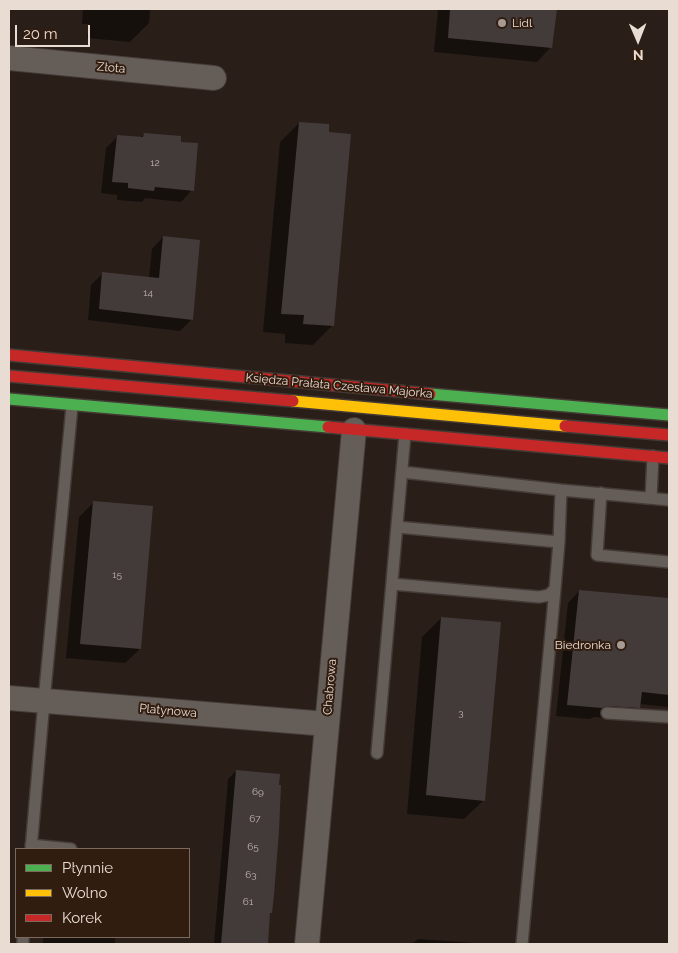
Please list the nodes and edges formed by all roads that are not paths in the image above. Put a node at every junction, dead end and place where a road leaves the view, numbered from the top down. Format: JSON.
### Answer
{"nodes":[{"id":1,"x":9,"y":58,"type":"edge"},
{"id":2,"x":214,"y":78,"type":"dead end"},
{"id":3,"x":9,"y":355,"type":"edge"},
{"id":4,"x":9,"y":376,"type":"edge"},
{"id":5,"x":9,"y":400,"type":"edge"},
{"id":6,"x":72,"y":406,"type":"junction"},
{"id":7,"x":9,"y":409,"type":"edge"},
{"id":8,"x":669,"y":415,"type":"edge"},
{"id":9,"x":354,"y":430,"type":"junction"},
{"id":10,"x":405,"y":434,"type":"junction"},
{"id":11,"x":669,"y":435,"type":"edge"},
{"id":12,"x":653,"y":456,"type":"junction"},
{"id":13,"x":669,"y":458,"type":"edge"},
{"id":14,"x":402,"y":472,"type":"junction"},
{"id":15,"x":561,"y":490,"type":"junction"},
{"id":16,"x":600,"y":493,"type":"junction"},
{"id":17,"x":651,"y":498,"type":"junction"},
{"id":18,"x":669,"y":500,"type":"edge"},
{"id":19,"x":397,"y":528,"type":"junction"},
{"id":20,"x":559,"y":542,"type":"junction"},
{"id":21,"x":669,"y":562,"type":"edge"},
{"id":22,"x":392,"y":584,"type":"junction"},
{"id":23,"x":555,"y":589,"type":"junction"},
{"id":24,"x":9,"y":698,"type":"edge"},
{"id":25,"x":44,"y":701,"type":"junction"},
{"id":26,"x":607,"y":714,"type":"dead end"},
{"id":27,"x":669,"y":717,"type":"edge"},
{"id":28,"x":327,"y":724,"type":"junction"},
{"id":29,"x":377,"y":753,"type":"dead end"},
{"id":30,"x":31,"y":847,"type":"edge"},
{"id":31,"x":51,"y":848,"type":"edge"},
{"id":32,"x":307,"y":944,"type":"edge"},
{"id":33,"x":522,"y":944,"type":"edge"}],
"edges":[{"from":1,"to":2,"type":"street","name":"Złota"},
{"from":3,"to":8,"type":"street","name":"Księdza Prałata Czesława Majorka"},
{"from":4,"to":11,"type":"street","name":"Księdza Prałata Czesława Majorka"},
{"from":5,"to":6,"type":"street"},
{"from":6,"to":7,"type":"street"},
{"from":6,"to":9,"type":"street"},
{"from":6,"to":25,"type":"lane"},
{"from":9,"to":10,"type":"street"},
{"from":9,"to":28,"type":"street","name":"Chabrowa"},
{"from":10,"to":12,"type":"street"},
{"from":10,"to":14,"type":"lane"},
{"from":12,"to":13,"type":"street"},
{"from":12,"to":17,"type":"lane"},
{"from":14,"to":15,"type":"lane"},
{"from":14,"to":19,"type":"lane"},
{"from":15,"to":16,"type":"lane"},
{"from":15,"to":20,"type":"lane"},
{"from":16,"to":17,"type":"lane"},
{"from":16,"to":21,"type":"lane"},
{"from":17,"to":18,"type":"lane"},
{"from":19,"to":20,"type":"lane"},
{"from":19,"to":22,"type":"lane"},
{"from":20,"to":23,"type":"lane"},
{"from":22,"to":23,"type":"lane"},
{"from":22,"to":29,"type":"lane"},
{"from":23,"to":33,"type":"lane"},
{"from":24,"to":25,"type":"street","name":"Platynowa"},
{"from":25,"to":28,"type":"street","name":"Platynowa"},
{"from":25,"to":30,"type":"lane"},
{"from":26,"to":27,"type":"lane"},
{"from":28,"to":32,"type":"street","name":"Chabrowa"},
{"from":30,"to":31,"type":"lane"}]}
